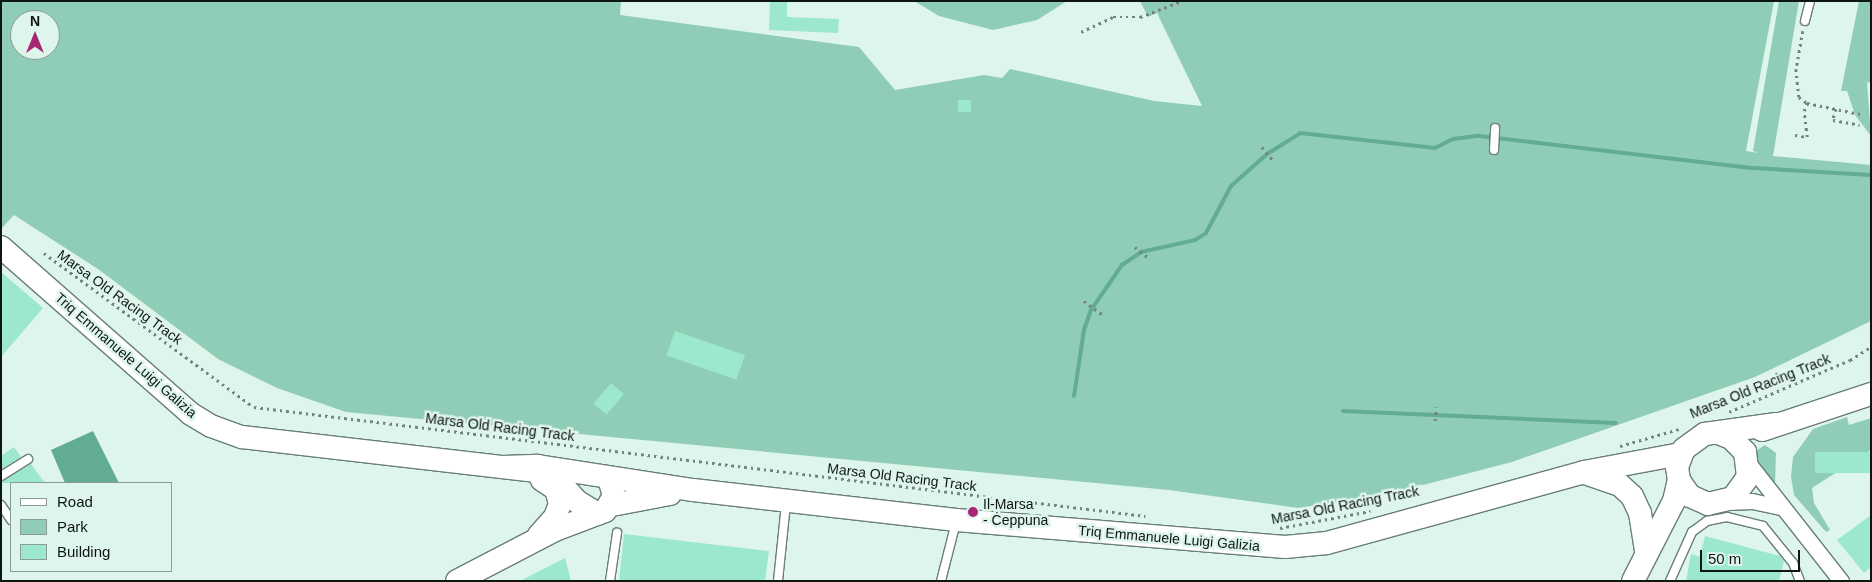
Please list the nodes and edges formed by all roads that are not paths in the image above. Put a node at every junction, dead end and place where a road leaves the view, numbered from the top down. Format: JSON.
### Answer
{"nodes":[{"id":1,"x":1810,"y":1,"type":"edge"},
{"id":2,"x":1805,"y":21,"type":"road end"},
{"id":3,"x":1495,"y":128,"type":"dead end"},
{"id":4,"x":1494,"y":150,"type":"dead end"},
{"id":5,"x":1,"y":246,"type":"edge"},
{"id":6,"x":1871,"y":394,"type":"edge"},
{"id":7,"x":1721,"y":424,"type":"junction"},
{"id":8,"x":1776,"y":424,"type":"junction"},
{"id":9,"x":1747,"y":458,"type":"junction"},
{"id":10,"x":28,"y":459,"type":"dead end"},
{"id":11,"x":460,"y":462,"type":"junction"},
{"id":12,"x":1679,"y":469,"type":"junction"},
{"id":13,"x":1584,"y":472,"type":"junction"},
{"id":14,"x":1,"y":476,"type":"edge"},
{"id":15,"x":592,"y":494,"type":"junction"},
{"id":16,"x":787,"y":501,"type":"junction"},
{"id":17,"x":1718,"y":503,"type":"junction"},
{"id":18,"x":1,"y":505,"type":"edge"},
{"id":19,"x":1780,"y":507,"type":"junction"},
{"id":20,"x":10,"y":518,"type":"edge"},
{"id":21,"x":956,"y":520,"type":"junction"},
{"id":22,"x":617,"y":533,"type":"dead end"},
{"id":23,"x":531,"y":544,"type":"junction"},
{"id":24,"x":1646,"y":550,"type":"junction"},
{"id":25,"x":457,"y":581,"type":"edge"},
{"id":26,"x":610,"y":581,"type":"edge"},
{"id":27,"x":778,"y":581,"type":"edge"},
{"id":28,"x":941,"y":581,"type":"edge"},
{"id":29,"x":1633,"y":581,"type":"edge"},
{"id":30,"x":1670,"y":581,"type":"edge"},
{"id":31,"x":1800,"y":581,"type":"edge"},
{"id":32,"x":1841,"y":581,"type":"edge"}],
"edges":[{"from":1,"to":2,"type":"lane"},
{"from":3,"to":4,"type":"lane"},
{"from":5,"to":11,"type":"main road","name":"Triq Emmanuele Luigi Galizia"},
{"from":6,"to":8,"type":"main road"},
{"from":7,"to":8,"type":"main road"},
{"from":7,"to":9,"type":"main road"},
{"from":7,"to":12,"type":"main road"},
{"from":8,"to":9,"type":"main road"},
{"from":9,"to":17,"type":"main road"},
{"from":9,"to":19,"type":"street"},
{"from":10,"to":14,"type":"lane"},
{"from":11,"to":15,"type":"main road","name":"Triq Emmanuele Luigi Galizia"},
{"from":11,"to":23,"type":"main road"},
{"from":12,"to":13,"type":"main road","name":"Triq Emmanuele Luigi Galizia"},
{"from":12,"to":17,"type":"main road"},
{"from":12,"to":24,"type":"main road"},
{"from":13,"to":21,"type":"main road","name":"Triq Emmanuele Luigi Galizia"},
{"from":13,"to":24,"type":"main road"},
{"from":15,"to":16,"type":"main road","name":"Triq Emmanuele Luigi Galizia"},
{"from":15,"to":23,"type":"main road"},
{"from":16,"to":21,"type":"main road","name":"Triq Emmanuele Luigi Galizia"},
{"from":16,"to":27,"type":"lane"},
{"from":17,"to":19,"type":"street"},
{"from":17,"to":24,"type":"main road"},
{"from":18,"to":20,"type":"lane"},
{"from":19,"to":32,"type":"street"},
{"from":21,"to":28,"type":"lane"},
{"from":22,"to":26,"type":"lane"},
{"from":23,"to":25,"type":"main road"},
{"from":24,"to":29,"type":"main road"},
{"from":30,"to":31,"type":"lane"}]}
